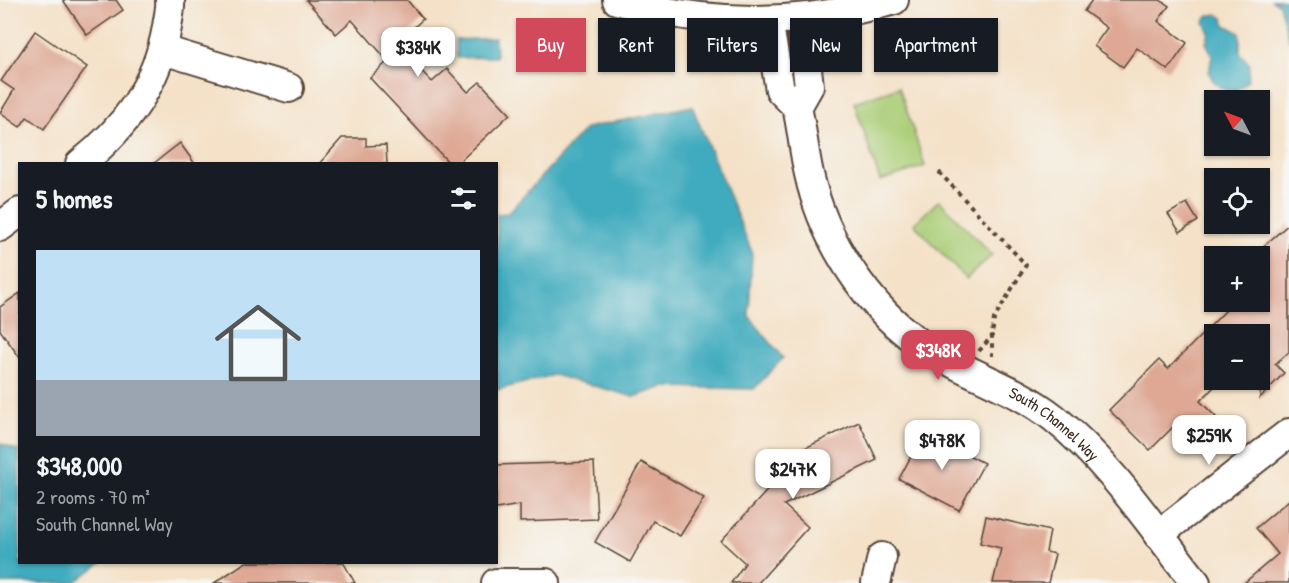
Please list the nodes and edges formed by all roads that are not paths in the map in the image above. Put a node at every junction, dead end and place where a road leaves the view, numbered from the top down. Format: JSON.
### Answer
{"nodes":[{"id":1,"x":170,"y":0,"type":"edge"},
{"id":2,"x":616,"y":0,"type":"edge"},
{"id":3,"x":894,"y":0,"type":"edge"},
{"id":4,"x":728,"y":18,"type":"edge"},
{"id":5,"x":801,"y":18,"type":"edge"},
{"id":6,"x":163,"y":50,"type":"junction"},
{"id":7,"x":777,"y":72,"type":"edge"},
{"id":8,"x":807,"y":72,"type":"edge"},
{"id":9,"x":289,"y":88,"type":"dead end"},
{"id":10,"x":798,"y":107,"type":"junction"},
{"id":11,"x":82,"y":162,"type":"edge"},
{"id":12,"x":18,"y":214,"type":"edge"},
{"id":13,"x":0,"y":227,"type":"edge"},
{"id":14,"x":1289,"y":433,"type":"edge"},
{"id":15,"x":1158,"y":535,"type":"junction"},
{"id":16,"x":496,"y":583,"type":"edge"},
{"id":17,"x":546,"y":583,"type":"edge"},
{"id":18,"x":1196,"y":583,"type":"edge"}],
"edges":[{"from":1,"to":6,"type":"street"},
{"from":2,"to":4,"type":"street"},
{"from":3,"to":5,"type":"street"},
{"from":6,"to":9,"type":"street"},
{"from":6,"to":11,"type":"street"},
{"from":7,"to":10,"type":"street"},
{"from":8,"to":10,"type":"street","name":"South Channel Way"},
{"from":10,"to":15,"type":"street","name":"South Channel Way"},
{"from":12,"to":13,"type":"street"},
{"from":14,"to":15,"type":"street"},
{"from":15,"to":18,"type":"street","name":"South Channel Way"},
{"from":16,"to":17,"type":"street"}]}
